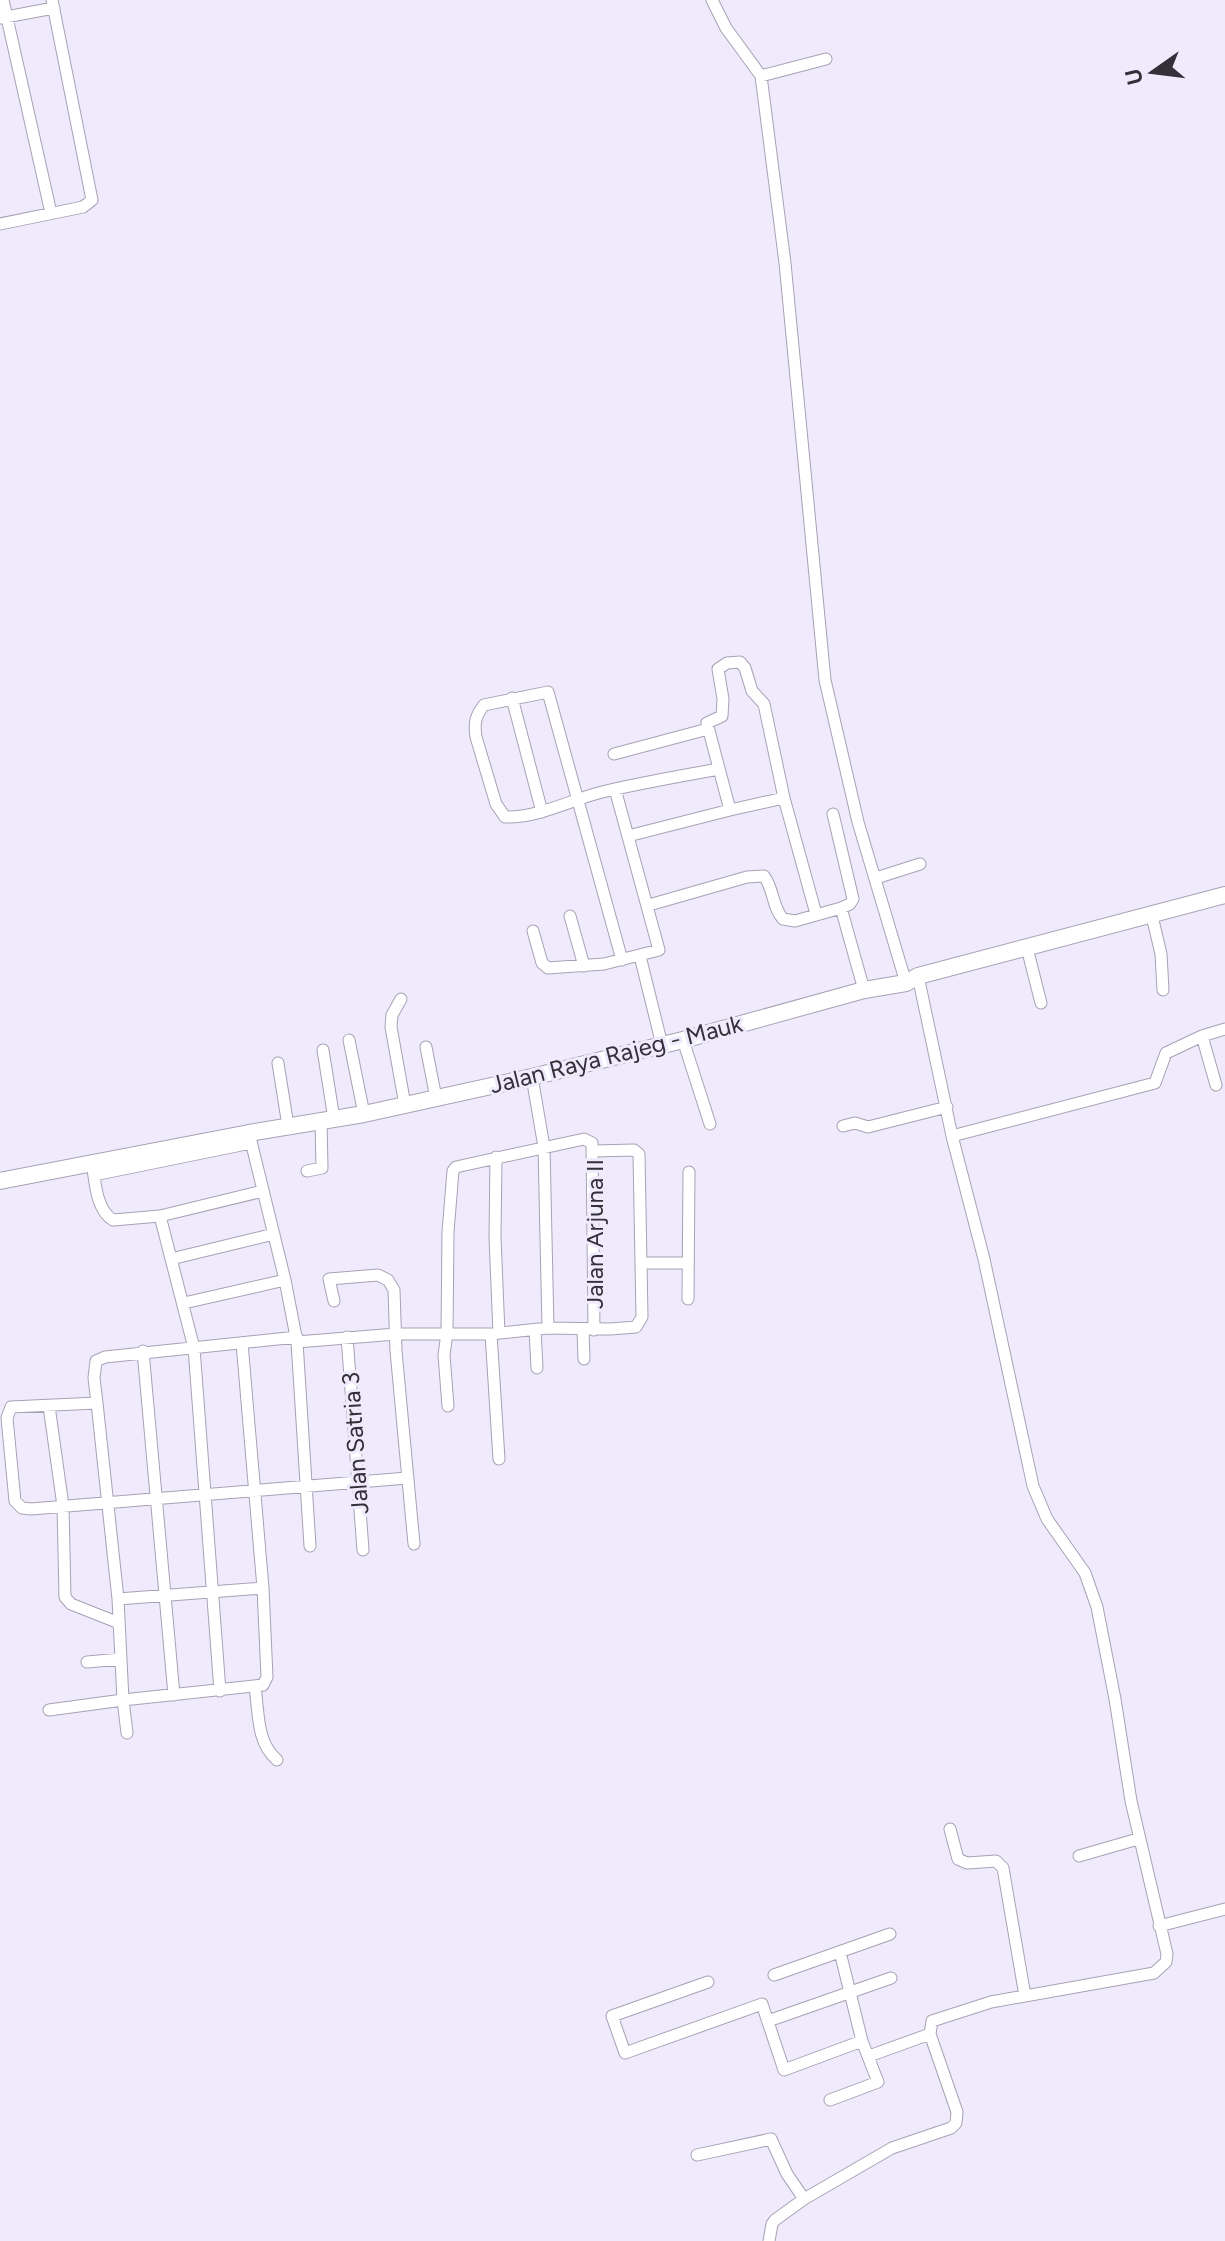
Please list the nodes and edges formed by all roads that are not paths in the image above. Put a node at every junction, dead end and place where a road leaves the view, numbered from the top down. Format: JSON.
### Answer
{"nodes":[{"id":1,"x":3,"y":0,"type":"edge"},
{"id":2,"x":712,"y":0,"type":"edge"},
{"id":3,"x":53,"y":4,"type":"edge"},
{"id":4,"x":3,"y":18,"type":"edge"},
{"id":5,"x":826,"y":59,"type":"dead end"},
{"id":6,"x":761,"y":76,"type":"junction"},
{"id":7,"x":51,"y":213,"type":"junction"},
{"id":8,"x":1,"y":221,"type":"edge"},
{"id":9,"x":512,"y":698,"type":"junction"},
{"id":10,"x":708,"y":729,"type":"junction"},
{"id":11,"x":614,"y":754,"type":"dead end"},
{"id":12,"x":719,"y":769,"type":"junction"},
{"id":13,"x":615,"y":789,"type":"junction"},
{"id":14,"x":784,"y":798,"type":"junction"},
{"id":15,"x":576,"y":800,"type":"junction"},
{"id":16,"x":730,"y":810,"type":"junction"},
{"id":17,"x":542,"y":812,"type":"junction"},
{"id":18,"x":833,"y":814,"type":"dead end"},
{"id":19,"x":628,"y":836,"type":"junction"},
{"id":20,"x":920,"y":864,"type":"dead end"},
{"id":21,"x":876,"y":878,"type":"junction"},
{"id":22,"x":1225,"y":895,"type":"edge"},
{"id":23,"x":649,"y":905,"type":"junction"},
{"id":24,"x":841,"y":908,"type":"junction"},
{"id":25,"x":816,"y":914,"type":"junction"},
{"id":26,"x":570,"y":916,"type":"dead end"},
{"id":27,"x":1152,"y":916,"type":"junction"},
{"id":28,"x":533,"y":931,"type":"dead end"},
{"id":29,"x":1027,"y":948,"type":"junction"},
{"id":30,"x":640,"y":956,"type":"junction"},
{"id":31,"x":622,"y":960,"type":"junction"},
{"id":32,"x":584,"y":966,"type":"junction"},
{"id":33,"x":912,"y":979,"type":"junction"},
{"id":34,"x":864,"y":990,"type":"junction"},
{"id":35,"x":1163,"y":990,"type":"dead end"},
{"id":36,"x":401,"y":999,"type":"dead end"},
{"id":37,"x":1041,"y":1003,"type":"dead end"},
{"id":38,"x":1225,"y":1029,"type":"edge"},
{"id":39,"x":1202,"y":1036,"type":"junction"},
{"id":40,"x":349,"y":1040,"type":"dead end"},
{"id":41,"x":683,"y":1040,"type":"junction"},
{"id":42,"x":662,"y":1045,"type":"junction"},
{"id":43,"x":426,"y":1047,"type":"dead end"},
{"id":44,"x":323,"y":1050,"type":"dead end"},
{"id":45,"x":278,"y":1063,"type":"dead end"},
{"id":46,"x":532,"y":1077,"type":"junction"},
{"id":47,"x":1216,"y":1085,"type":"dead end"},
{"id":48,"x":436,"y":1098,"type":"junction"},
{"id":49,"x":405,"y":1105,"type":"junction"},
{"id":50,"x":947,"y":1107,"type":"junction"},
{"id":51,"x":364,"y":1114,"type":"junction"},
{"id":52,"x":327,"y":1120,"type":"junction"},
{"id":53,"x":710,"y":1124,"type":"dead end"},
{"id":54,"x":288,"y":1126,"type":"junction"},
{"id":55,"x":843,"y":1126,"type":"dead end"},
{"id":56,"x":952,"y":1136,"type":"junction"},
{"id":57,"x":250,"y":1138,"type":"junction"},
{"id":58,"x":591,"y":1146,"type":"junction"},
{"id":59,"x":544,"y":1147,"type":"junction"},
{"id":60,"x":496,"y":1157,"type":"junction"},
{"id":61,"x":93,"y":1169,"type":"junction"},
{"id":62,"x":307,"y":1171,"type":"dead end"},
{"id":63,"x":689,"y":1172,"type":"dead end"},
{"id":64,"x":0,"y":1181,"type":"edge"},
{"id":65,"x":263,"y":1191,"type":"junction"},
{"id":66,"x":160,"y":1216,"type":"junction"},
{"id":67,"x":274,"y":1234,"type":"junction"},
{"id":68,"x":171,"y":1259,"type":"junction"},
{"id":69,"x":641,"y":1263,"type":"junction"},
{"id":70,"x":688,"y":1263,"type":"junction"},
{"id":71,"x":285,"y":1280,"type":"junction"},
{"id":72,"x":688,"y":1299,"type":"dead end"},
{"id":73,"x":334,"y":1301,"type":"dead end"},
{"id":74,"x":184,"y":1303,"type":"junction"},
{"id":75,"x":548,"y":1328,"type":"junction"},
{"id":76,"x":535,"y":1330,"type":"junction"},
{"id":77,"x":589,"y":1330,"type":"junction"},
{"id":78,"x":447,"y":1333,"type":"junction"},
{"id":79,"x":396,"y":1334,"type":"junction"},
{"id":80,"x":495,"y":1334,"type":"junction"},
{"id":81,"x":347,"y":1337,"type":"junction"},
{"id":82,"x":297,"y":1339,"type":"junction"},
{"id":83,"x":242,"y":1343,"type":"junction"},
{"id":84,"x":194,"y":1348,"type":"junction"},
{"id":85,"x":143,"y":1351,"type":"junction"},
{"id":86,"x":584,"y":1359,"type":"dead end"},
{"id":87,"x":537,"y":1368,"type":"dead end"},
{"id":88,"x":97,"y":1403,"type":"junction"},
{"id":89,"x":49,"y":1406,"type":"junction"},
{"id":90,"x":448,"y":1406,"type":"dead end"},
{"id":91,"x":499,"y":1459,"type":"dead end"},
{"id":92,"x":407,"y":1478,"type":"junction"},
{"id":93,"x":357,"y":1482,"type":"junction"},
{"id":94,"x":307,"y":1486,"type":"junction"},
{"id":95,"x":254,"y":1492,"type":"junction"},
{"id":96,"x":206,"y":1494,"type":"junction"},
{"id":97,"x":156,"y":1498,"type":"junction"},
{"id":98,"x":109,"y":1502,"type":"junction"},
{"id":99,"x":63,"y":1506,"type":"junction"},
{"id":100,"x":414,"y":1544,"type":"dead end"},
{"id":101,"x":310,"y":1546,"type":"dead end"},
{"id":102,"x":363,"y":1550,"type":"dead end"},
{"id":103,"x":263,"y":1588,"type":"junction"},
{"id":104,"x":213,"y":1593,"type":"junction"},
{"id":105,"x":165,"y":1596,"type":"junction"},
{"id":106,"x":118,"y":1599,"type":"junction"},
{"id":107,"x":119,"y":1623,"type":"junction"},
{"id":108,"x":121,"y":1659,"type":"junction"},
{"id":109,"x":87,"y":1662,"type":"dead end"},
{"id":110,"x":255,"y":1687,"type":"junction"},
{"id":111,"x":220,"y":1691,"type":"junction"},
{"id":112,"x":174,"y":1695,"type":"junction"},
{"id":113,"x":123,"y":1700,"type":"junction"},
{"id":114,"x":49,"y":1710,"type":"dead end"},
{"id":115,"x":127,"y":1733,"type":"dead end"},
{"id":116,"x":277,"y":1760,"type":"dead end"},
{"id":117,"x":950,"y":1829,"type":"dead end"},
{"id":118,"x":1138,"y":1839,"type":"junction"},
{"id":119,"x":1079,"y":1856,"type":"dead end"},
{"id":120,"x":1225,"y":1909,"type":"edge"},
{"id":121,"x":1159,"y":1926,"type":"junction"},
{"id":122,"x":890,"y":1934,"type":"dead end"},
{"id":123,"x":840,"y":1952,"type":"junction"},
{"id":124,"x":774,"y":1975,"type":"dead end"},
{"id":125,"x":891,"y":1978,"type":"dead end"},
{"id":126,"x":708,"y":1982,"type":"dead end"},
{"id":127,"x":851,"y":1992,"type":"junction"},
{"id":128,"x":1025,"y":1996,"type":"junction"},
{"id":129,"x":768,"y":2021,"type":"junction"},
{"id":130,"x":930,"y":2034,"type":"junction"},
{"id":131,"x":862,"y":2041,"type":"junction"},
{"id":132,"x":869,"y":2056,"type":"junction"},
{"id":133,"x":830,"y":2100,"type":"dead end"},
{"id":134,"x":697,"y":2155,"type":"dead end"},
{"id":135,"x":804,"y":2199,"type":"junction"},
{"id":136,"x":769,"y":2241,"type":"edge"}],
"edges":[{"from":1,"to":4,"type":"street"},
{"from":2,"to":6,"type":"street"},
{"from":3,"to":4,"type":"street"},
{"from":3,"to":7,"type":"street"},
{"from":4,"to":7,"type":"street"},
{"from":5,"to":6,"type":"street"},
{"from":6,"to":21,"type":"street"},
{"from":7,"to":8,"type":"street"},
{"from":9,"to":15,"type":"street"},
{"from":9,"to":17,"type":"street"},
{"from":9,"to":17,"type":"street"},
{"from":10,"to":11,"type":"street"},
{"from":10,"to":12,"type":"street"},
{"from":10,"to":14,"type":"street"},
{"from":12,"to":13,"type":"street"},
{"from":12,"to":16,"type":"street"},
{"from":13,"to":15,"type":"street"},
{"from":13,"to":19,"type":"street"},
{"from":14,"to":16,"type":"street"},
{"from":14,"to":25,"type":"street"},
{"from":15,"to":17,"type":"street"},
{"from":15,"to":31,"type":"street"},
{"from":16,"to":19,"type":"street"},
{"from":18,"to":24,"type":"street"},
{"from":19,"to":23,"type":"street"},
{"from":20,"to":21,"type":"street"},
{"from":21,"to":33,"type":"street"},
{"from":22,"to":27,"type":"main road","name":"Jalan Raya Rajeg - Mauk"},
{"from":23,"to":25,"type":"street"},
{"from":23,"to":30,"type":"street"},
{"from":24,"to":25,"type":"street"},
{"from":24,"to":34,"type":"street"},
{"from":26,"to":32,"type":"street"},
{"from":27,"to":29,"type":"main road","name":"Jalan Raya Rajeg - Mauk"},
{"from":27,"to":35,"type":"street"},
{"from":28,"to":32,"type":"street"},
{"from":29,"to":33,"type":"main road","name":"Jalan Raya Rajeg - Mauk"},
{"from":29,"to":37,"type":"street"},
{"from":30,"to":31,"type":"street"},
{"from":30,"to":42,"type":"street"},
{"from":31,"to":32,"type":"street"},
{"from":33,"to":34,"type":"main road","name":"Jalan Raya Rajeg - Mauk"},
{"from":33,"to":50,"type":"street"},
{"from":34,"to":41,"type":"main road","name":"Jalan Raya Rajeg - Mauk"},
{"from":36,"to":49,"type":"street"},
{"from":38,"to":39,"type":"street"},
{"from":39,"to":47,"type":"street"},
{"from":39,"to":56,"type":"street"},
{"from":40,"to":51,"type":"street"},
{"from":41,"to":42,"type":"main road","name":"Jalan Raya Rajeg - Mauk"},
{"from":41,"to":53,"type":"street"},
{"from":42,"to":46,"type":"main road","name":"Jalan Raya Rajeg - Mauk"},
{"from":43,"to":48,"type":"street"},
{"from":44,"to":52,"type":"street"},
{"from":45,"to":54,"type":"street"},
{"from":46,"to":48,"type":"main road","name":"Jalan Raya Rajeg - Mauk"},
{"from":46,"to":59,"type":"street"},
{"from":48,"to":49,"type":"main road","name":"Jalan Raya Rajeg - Mauk"},
{"from":49,"to":51,"type":"main road","name":"Jalan Raya Rajeg - Mauk"},
{"from":50,"to":55,"type":"street"},
{"from":50,"to":56,"type":"street"},
{"from":51,"to":52,"type":"main road","name":"Jalan Raya Rajeg - Mauk"},
{"from":52,"to":54,"type":"main road","name":"Jalan Raya Rajeg - Mauk"},
{"from":52,"to":62,"type":"street"},
{"from":54,"to":57,"type":"main road","name":"Jalan Raya Rajeg - Mauk"},
{"from":56,"to":118,"type":"street"},
{"from":57,"to":61,"type":"main road","name":"Jalan Raya Rajeg - Mauk"},
{"from":57,"to":65,"type":"street"},
{"from":58,"to":59,"type":"street"},
{"from":58,"to":69,"type":"street"},
{"from":58,"to":77,"type":"street","name":"Jalan Arjuna II"},
{"from":59,"to":60,"type":"street"},
{"from":59,"to":75,"type":"street"},
{"from":60,"to":78,"type":"street"},
{"from":60,"to":80,"type":"street"},
{"from":61,"to":64,"type":"main road","name":"Jalan Raya Rajeg - Mauk"},
{"from":61,"to":66,"type":"street"},
{"from":63,"to":70,"type":"street"},
{"from":65,"to":66,"type":"street"},
{"from":65,"to":67,"type":"street"},
{"from":66,"to":68,"type":"street"},
{"from":67,"to":68,"type":"street"},
{"from":67,"to":71,"type":"street"},
{"from":68,"to":74,"type":"street"},
{"from":69,"to":70,"type":"street"},
{"from":69,"to":77,"type":"street"},
{"from":70,"to":72,"type":"street"},
{"from":71,"to":74,"type":"street"},
{"from":71,"to":82,"type":"street"},
{"from":73,"to":79,"type":"street"},
{"from":74,"to":84,"type":"street"},
{"from":75,"to":76,"type":"street"},
{"from":75,"to":77,"type":"street"},
{"from":76,"to":80,"type":"street"},
{"from":76,"to":87,"type":"street"},
{"from":77,"to":86,"type":"street","name":"Jalan Arjuna II"},
{"from":78,"to":79,"type":"street"},
{"from":78,"to":80,"type":"street"},
{"from":78,"to":90,"type":"street"},
{"from":79,"to":81,"type":"street"},
{"from":79,"to":92,"type":"street"},
{"from":80,"to":91,"type":"street"},
{"from":81,"to":82,"type":"street"},
{"from":81,"to":93,"type":"street","name":"Jalan Satria 3"},
{"from":82,"to":83,"type":"street"},
{"from":82,"to":94,"type":"street"},
{"from":83,"to":84,"type":"street"},
{"from":83,"to":95,"type":"street"},
{"from":84,"to":85,"type":"street"},
{"from":84,"to":96,"type":"street"},
{"from":85,"to":88,"type":"street"},
{"from":85,"to":97,"type":"street"},
{"from":88,"to":89,"type":"street"},
{"from":88,"to":98,"type":"street"},
{"from":89,"to":99,"type":"street"},
{"from":89,"to":99,"type":"street"},
{"from":92,"to":93,"type":"street"},
{"from":92,"to":100,"type":"street"},
{"from":93,"to":94,"type":"street"},
{"from":93,"to":102,"type":"street","name":"Jalan Satria 3"},
{"from":94,"to":95,"type":"street"},
{"from":94,"to":101,"type":"street"},
{"from":95,"to":96,"type":"street"},
{"from":95,"to":103,"type":"street"},
{"from":96,"to":97,"type":"street"},
{"from":96,"to":104,"type":"street"},
{"from":97,"to":98,"type":"street"},
{"from":97,"to":105,"type":"street"},
{"from":98,"to":99,"type":"street"},
{"from":98,"to":106,"type":"street"},
{"from":99,"to":107,"type":"street"},
{"from":103,"to":104,"type":"street"},
{"from":103,"to":110,"type":"street"},
{"from":104,"to":105,"type":"street"},
{"from":104,"to":111,"type":"street"},
{"from":105,"to":106,"type":"street"},
{"from":105,"to":112,"type":"street"},
{"from":106,"to":107,"type":"street"},
{"from":107,"to":108,"type":"street"},
{"from":108,"to":109,"type":"street"},
{"from":108,"to":113,"type":"street"},
{"from":110,"to":111,"type":"street"},
{"from":110,"to":116,"type":"street"},
{"from":111,"to":112,"type":"street"},
{"from":112,"to":113,"type":"street"},
{"from":113,"to":114,"type":"street"},
{"from":113,"to":115,"type":"street"},
{"from":117,"to":128,"type":"street"},
{"from":118,"to":119,"type":"street"},
{"from":118,"to":121,"type":"street"},
{"from":120,"to":121,"type":"street"},
{"from":121,"to":128,"type":"street"},
{"from":122,"to":123,"type":"street"},
{"from":123,"to":124,"type":"street"},
{"from":123,"to":127,"type":"street"},
{"from":125,"to":127,"type":"street"},
{"from":126,"to":129,"type":"street"},
{"from":127,"to":129,"type":"street"},
{"from":127,"to":131,"type":"street"},
{"from":128,"to":130,"type":"street"},
{"from":129,"to":131,"type":"street"},
{"from":130,"to":132,"type":"street"},
{"from":130,"to":135,"type":"street"},
{"from":131,"to":132,"type":"street"},
{"from":132,"to":133,"type":"street"},
{"from":134,"to":135,"type":"street"},
{"from":135,"to":136,"type":"street"}]}
